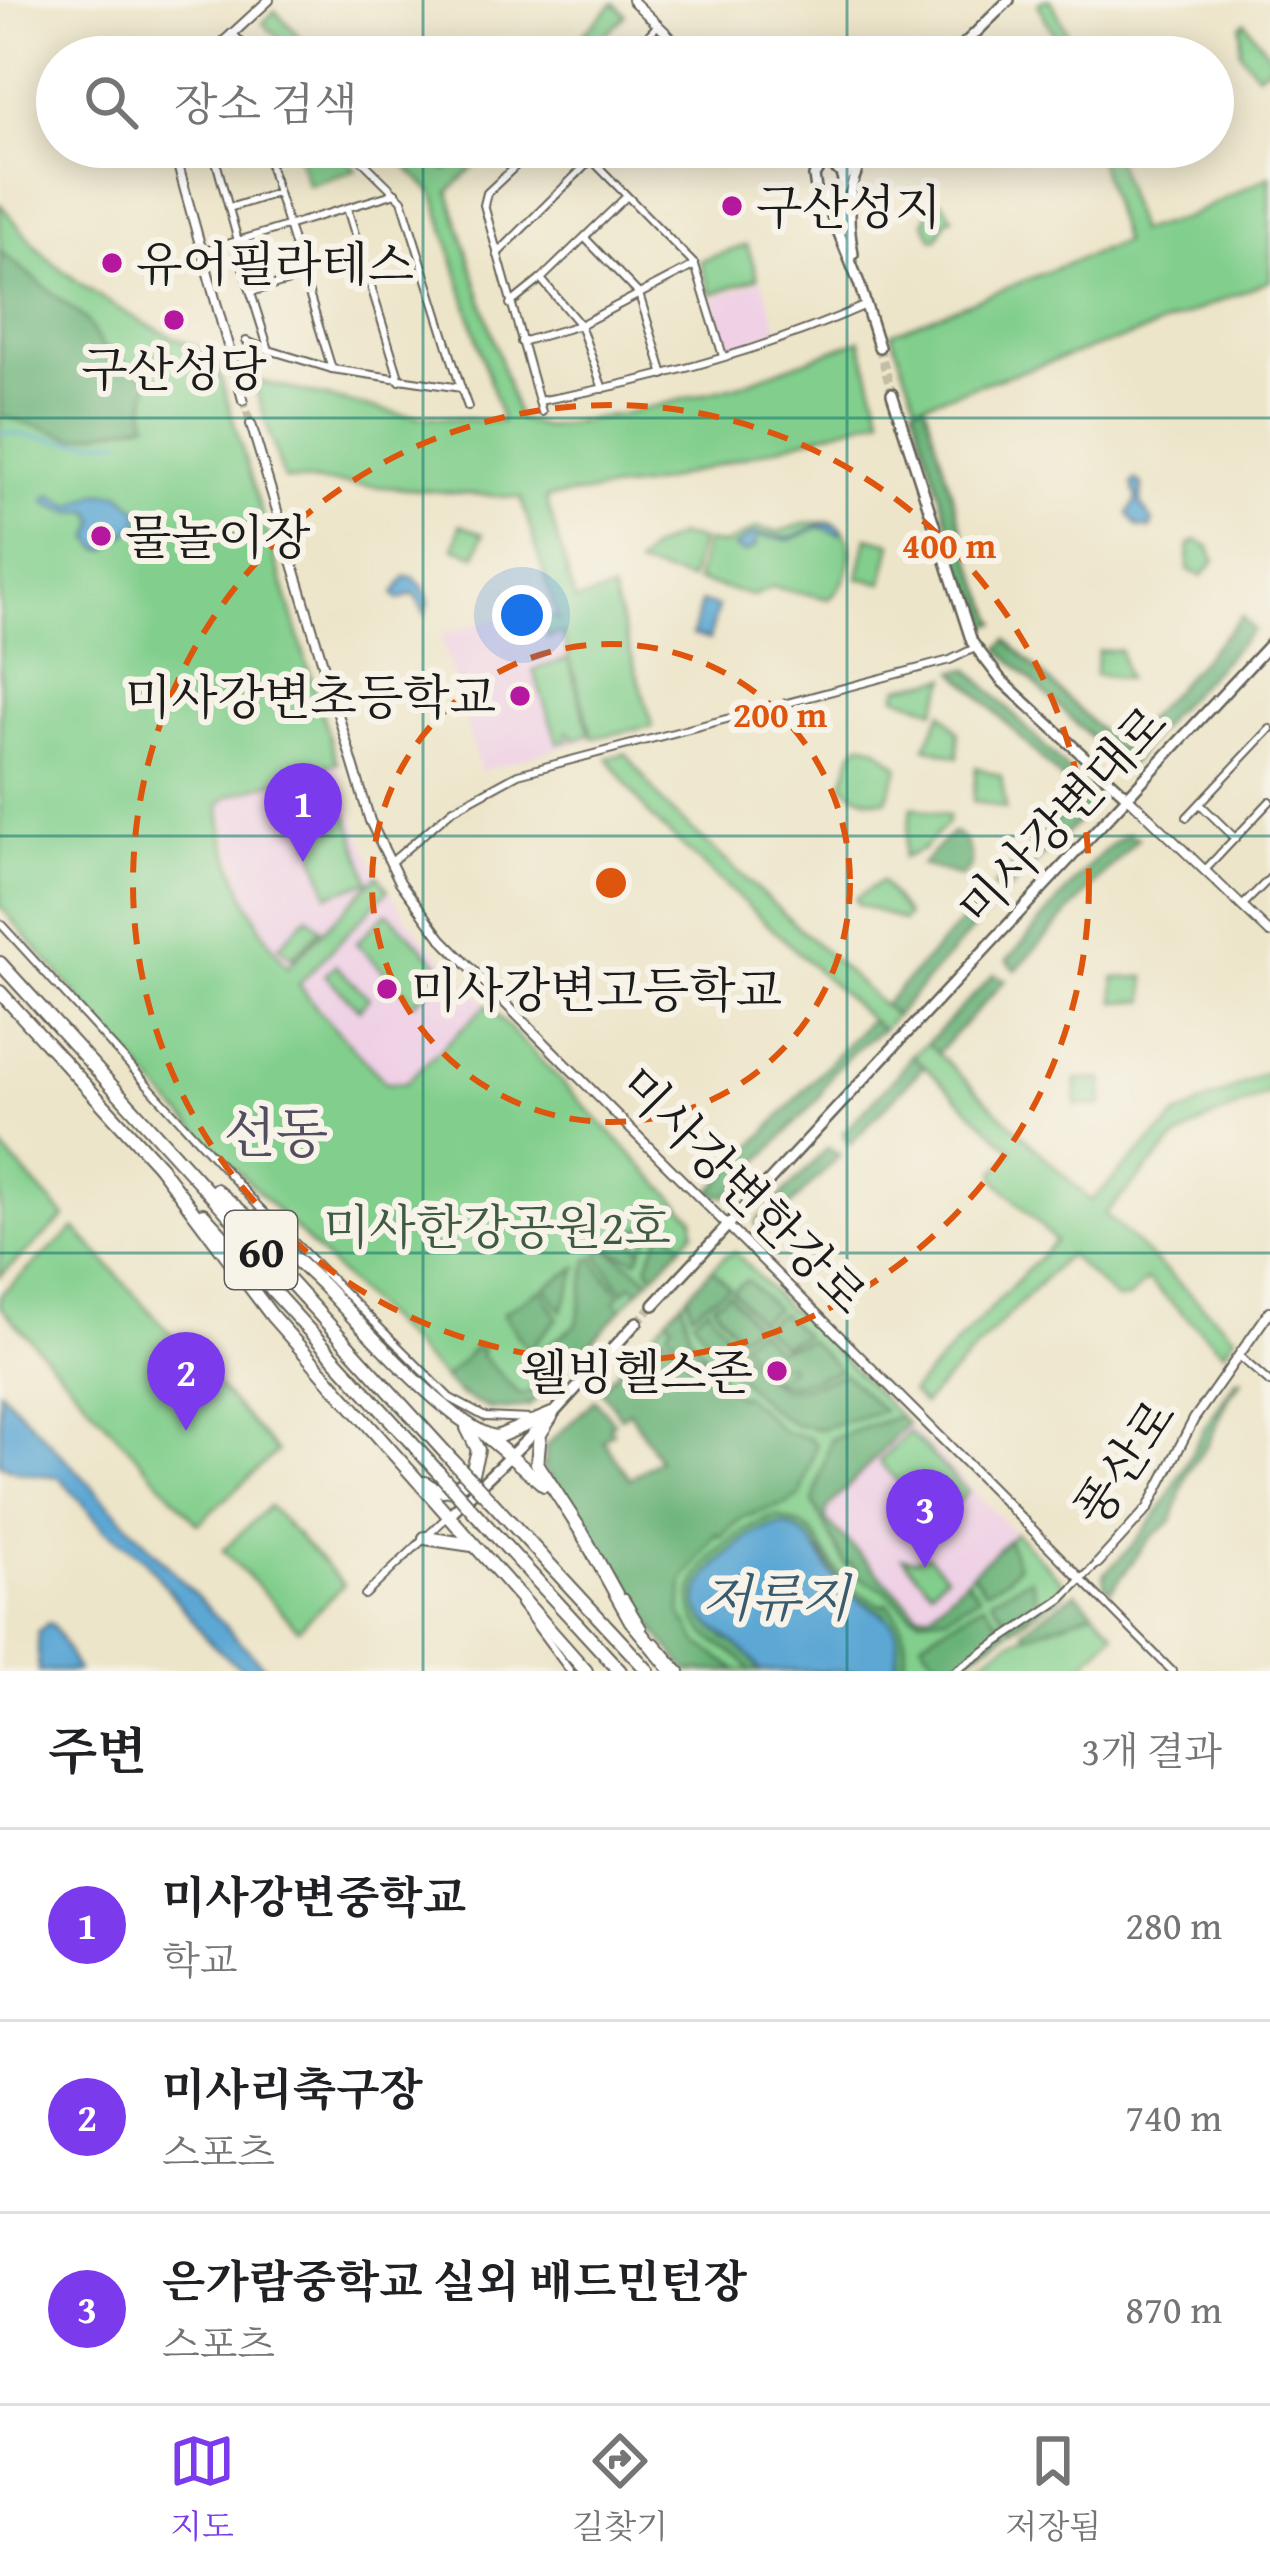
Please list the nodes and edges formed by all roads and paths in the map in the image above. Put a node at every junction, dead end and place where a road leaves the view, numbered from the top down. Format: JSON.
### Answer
{"nodes":[{"id":1,"x":268,"y":0,"type":"edge"},
{"id":2,"x":632,"y":0,"type":"edge"},
{"id":3,"x":1009,"y":0,"type":"edge"},
{"id":4,"x":658,"y":26,"type":"junction"},
{"id":5,"x":232,"y":33,"type":"junction"},
{"id":6,"x":229,"y":36,"type":"edge"},
{"id":7,"x":235,"y":36,"type":"edge"},
{"id":8,"x":648,"y":36,"type":"edge"},
{"id":9,"x":669,"y":36,"type":"edge"},
{"id":10,"x":972,"y":36,"type":"edge"},
{"id":11,"x":179,"y":168,"type":"edge"},
{"id":12,"x":218,"y":168,"type":"edge"},
{"id":13,"x":270,"y":168,"type":"edge"},
{"id":14,"x":370,"y":168,"type":"edge"},
{"id":15,"x":515,"y":168,"type":"edge"},
{"id":16,"x":583,"y":168,"type":"edge"},
{"id":17,"x":599,"y":168,"type":"edge"},
{"id":18,"x":798,"y":168,"type":"edge"},
{"id":19,"x":823,"y":168,"type":"edge"},
{"id":20,"x":838,"y":168,"type":"edge"},
{"id":21,"x":851,"y":168,"type":"edge"},
{"id":22,"x":857,"y":168,"type":"edge"},
{"id":23,"x":844,"y":177,"type":"junction"},
{"id":24,"x":814,"y":186,"type":"junction"},
{"id":25,"x":839,"y":192,"type":"junction"},
{"id":26,"x":277,"y":193,"type":"junction"},
{"id":27,"x":396,"y":193,"type":"junction"},
{"id":28,"x":627,"y":195,"type":"junction"},
{"id":29,"x":824,"y":196,"type":"junction"},
{"id":30,"x":229,"y":208,"type":"junction"},
{"id":31,"x":347,"y":208,"type":"junction"},
{"id":32,"x":287,"y":226,"type":"junction"},
{"id":33,"x":585,"y":238,"type":"junction"},
{"id":34,"x":238,"y":241,"type":"junction"},
{"id":35,"x":201,"y":252,"type":"junction"},
{"id":36,"x":847,"y":252,"type":"junction"},
{"id":37,"x":496,"y":254,"type":"junction"},
{"id":38,"x":239,"y":255,"type":"dead end"},
{"id":39,"x":695,"y":266,"type":"junction"},
{"id":40,"x":302,"y":277,"type":"junction"},
{"id":41,"x":542,"y":279,"type":"junction"},
{"id":42,"x":859,"y":283,"type":"junction"},
{"id":43,"x":251,"y":292,"type":"junction"},
{"id":44,"x":639,"y":294,"type":"junction"},
{"id":45,"x":510,"y":304,"type":"junction"},
{"id":46,"x":866,"y":305,"type":"junction"},
{"id":47,"x":580,"y":325,"type":"junction"},
{"id":48,"x":246,"y":341,"type":"dead end"},
{"id":49,"x":521,"y":342,"type":"junction"},
{"id":50,"x":879,"y":347,"type":"tunnel mouth"},
{"id":51,"x":269,"y":350,"type":"junction"},
{"id":52,"x":723,"y":357,"type":"junction"},
{"id":53,"x":332,"y":369,"type":"junction"},
{"id":54,"x":664,"y":375,"type":"junction"},
{"id":55,"x":400,"y":381,"type":"junction"},
{"id":56,"x":461,"y":388,"type":"junction"},
{"id":57,"x":603,"y":389,"type":"junction"},
{"id":58,"x":892,"y":394,"type":"tunnel mouth"},
{"id":59,"x":244,"y":400,"type":"tunnel mouth"},
{"id":60,"x":538,"y":400,"type":"junction"},
{"id":61,"x":468,"y":406,"type":"dead end"},
{"id":62,"x":542,"y":412,"type":"dead end"},
{"id":63,"x":251,"y":424,"type":"tunnel mouth"},
{"id":64,"x":1270,"y":644,"type":"edge"},
{"id":65,"x":975,"y":648,"type":"junction"},
{"id":66,"x":1270,"y":729,"type":"edge"},
{"id":67,"x":1128,"y":797,"type":"junction"},
{"id":68,"x":1270,"y":801,"type":"edge"},
{"id":69,"x":1200,"y":804,"type":"junction"},
{"id":70,"x":1187,"y":817,"type":"dead end"},
{"id":71,"x":1235,"y":838,"type":"junction"},
{"id":72,"x":390,"y":863,"type":"junction"},
{"id":73,"x":1205,"y":870,"type":"junction"},
{"id":74,"x":1270,"y":878,"type":"edge"},
{"id":75,"x":1242,"y":906,"type":"junction"},
{"id":76,"x":0,"y":923,"type":"edge"},
{"id":77,"x":1270,"y":933,"type":"edge"},
{"id":78,"x":0,"y":954,"type":"edge"},
{"id":79,"x":0,"y":964,"type":"edge"},
{"id":80,"x":0,"y":995,"type":"edge"},
{"id":81,"x":70,"y":1038,"type":"junction"},
{"id":82,"x":176,"y":1155,"type":"junction"},
{"id":83,"x":159,"y":1166,"type":"junction"},
{"id":84,"x":727,"y":1225,"type":"junction"},
{"id":85,"x":653,"y":1305,"type":"tunnel mouth"},
{"id":86,"x":1270,"y":1311,"type":"edge"},
{"id":87,"x":637,"y":1322,"type":"tunnel mouth"},
{"id":88,"x":1239,"y":1356,"type":"junction"},
{"id":89,"x":1270,"y":1383,"type":"edge"},
{"id":90,"x":420,"y":1384,"type":"junction"},
{"id":91,"x":549,"y":1416,"type":"junction"},
{"id":92,"x":486,"y":1436,"type":"junction"},
{"id":93,"x":389,"y":1449,"type":"junction"},
{"id":94,"x":511,"y":1457,"type":"junction"},
{"id":95,"x":562,"y":1502,"type":"junction"},
{"id":96,"x":448,"y":1516,"type":"junction"},
{"id":97,"x":425,"y":1538,"type":"junction"},
{"id":98,"x":477,"y":1546,"type":"junction"},
{"id":99,"x":1098,"y":1563,"type":"joint"},
{"id":100,"x":1081,"y":1579,"type":"junction"},
{"id":101,"x":507,"y":1580,"type":"junction"},
{"id":102,"x":365,"y":1595,"type":"dead end"},
{"id":103,"x":570,"y":1671,"type":"edge"},
{"id":104,"x":586,"y":1671,"type":"edge"},
{"id":105,"x":620,"y":1671,"type":"edge"},
{"id":106,"x":648,"y":1671,"type":"edge"},
{"id":107,"x":677,"y":1671,"type":"edge"},
{"id":108,"x":955,"y":1671,"type":"edge"},
{"id":109,"x":1172,"y":1671,"type":"edge"}],
"edges":[{"from":1,"to":5,"type":"street"},
{"from":2,"to":4,"type":"street"},
{"from":3,"to":10,"type":"main road"},
{"from":4,"to":8,"type":"street"},
{"from":4,"to":9,"type":"street"},
{"from":5,"to":6,"type":"street"},
{"from":5,"to":7,"type":"street"},
{"from":11,"to":35,"type":"street"},
{"from":12,"to":30,"type":"street"},
{"from":13,"to":26,"type":"street"},
{"from":14,"to":27,"type":"street"},
{"from":15,"to":37,"type":"street"},
{"from":16,"to":37,"type":"street"},
{"from":17,"to":28,"type":"street"},
{"from":18,"to":24,"type":"main road"},
{"from":19,"to":24,"type":"main road"},
{"from":20,"to":23,"type":"main road"},
{"from":21,"to":23,"type":"main road"},
{"from":22,"to":42,"type":"main road"},
{"from":23,"to":25,"type":"main road"},
{"from":24,"to":29,"type":"main road"},
{"from":25,"to":29,"type":"main road"},
{"from":25,"to":36,"type":"main road"},
{"from":26,"to":30,"type":"street"},
{"from":26,"to":32,"type":"street"},
{"from":27,"to":31,"type":"street"},
{"from":27,"to":56,"type":"street"},
{"from":28,"to":33,"type":"street"},
{"from":28,"to":39,"type":"street"},
{"from":29,"to":36,"type":"main road"},
{"from":30,"to":34,"type":"street"},
{"from":31,"to":32,"type":"street"},
{"from":31,"to":55,"type":"street"},
{"from":32,"to":34,"type":"street"},
{"from":32,"to":40,"type":"street"},
{"from":33,"to":41,"type":"street"},
{"from":33,"to":44,"type":"street"},
{"from":34,"to":35,"type":"street"},
{"from":35,"to":59,"type":"street"},
{"from":36,"to":42,"type":"main road"},
{"from":37,"to":45,"type":"street"},
{"from":38,"to":43,"type":"street"},
{"from":39,"to":44,"type":"street"},
{"from":39,"to":52,"type":"street"},
{"from":40,"to":43,"type":"street"},
{"from":40,"to":53,"type":"street"},
{"from":41,"to":45,"type":"street"},
{"from":41,"to":47,"type":"street"},
{"from":42,"to":46,"type":"main road"},
{"from":43,"to":51,"type":"street"},
{"from":44,"to":47,"type":"street"},
{"from":44,"to":54,"type":"street"},
{"from":45,"to":49,"type":"street"},
{"from":46,"to":50,"type":"main road"},
{"from":46,"to":52,"type":"street"},
{"from":47,"to":49,"type":"street"},
{"from":47,"to":57,"type":"street"},
{"from":48,"to":51,"type":"street"},
{"from":49,"to":60,"type":"street"},
{"from":51,"to":53,"type":"street"},
{"from":52,"to":54,"type":"street"},
{"from":53,"to":55,"type":"street"},
{"from":54,"to":57,"type":"street"},
{"from":55,"to":56,"type":"street"},
{"from":56,"to":61,"type":"street"},
{"from":57,"to":60,"type":"street"},
{"from":58,"to":65,"type":"main road"},
{"from":60,"to":62,"type":"street"},
{"from":63,"to":72,"type":"street","name":"미사강변한강로"},
{"from":64,"to":67,"type":"main road","name":"미사강변대로"},
{"from":65,"to":67,"type":"main road"},
{"from":65,"to":72,"type":"street"},
{"from":66,"to":69,"type":"street"},
{"from":67,"to":73,"type":"street"},
{"from":67,"to":84,"type":"main road","name":"미사강변대로"},
{"from":68,"to":71,"type":"street"},
{"from":69,"to":70,"type":"street"},
{"from":69,"to":71,"type":"street"},
{"from":71,"to":73,"type":"street"},
{"from":72,"to":84,"type":"street","name":"미사강변한강로"},
{"from":73,"to":75,"type":"street"},
{"from":74,"to":75,"type":"street"},
{"from":75,"to":77,"type":"street"},
{"from":76,"to":91,"type":"street"},
{"from":78,"to":81,"type":"highway"},
{"from":79,"to":81,"type":"highway","number":"60"},
{"from":80,"to":83,"type":"highway","number":"60"},
{"from":81,"to":82,"type":"highway","number":"60"},
{"from":82,"to":90,"type":"highway"},
{"from":82,"to":106,"type":"highway","number":"60","bridge":true},
{"from":83,"to":93,"type":"highway"},
{"from":83,"to":105,"type":"highway","number":"60","bridge":true},
{"from":84,"to":85,"type":"main road","name":"미사강변대로"},
{"from":84,"to":100,"type":"street","name":"미사강변한강로"},
{"from":86,"to":88,"type":"street","name":"풍산로"},
{"from":87,"to":91,"type":"main road"},
{"from":88,"to":89,"type":"street"},
{"from":88,"to":99,"type":"street","name":"풍산로"},
{"from":90,"to":92,"type":"highway"},
{"from":90,"to":93,"type":"highway"},
{"from":91,"to":92,"type":"highway"},
{"from":91,"to":94,"type":"main road"},
{"from":91,"to":95,"type":"highway"},
{"from":92,"to":94,"type":"highway"},
{"from":93,"to":96,"type":"highway"},
{"from":94,"to":95,"type":"highway"},
{"from":94,"to":96,"type":"main road"},
{"from":95,"to":107,"type":"highway"},
{"from":96,"to":97,"type":"street"},
{"from":96,"to":98,"type":"highway"},
{"from":97,"to":98,"type":"highway"},
{"from":97,"to":102,"type":"street"},
{"from":98,"to":101,"type":"highway"},
{"from":99,"to":100,"type":"street","name":"풍산로"},
{"from":100,"to":108,"type":"street","name":"풍산로"},
{"from":100,"to":109,"type":"street"},
{"from":101,"to":103,"type":"street"},
{"from":101,"to":104,"type":"highway"}]}
